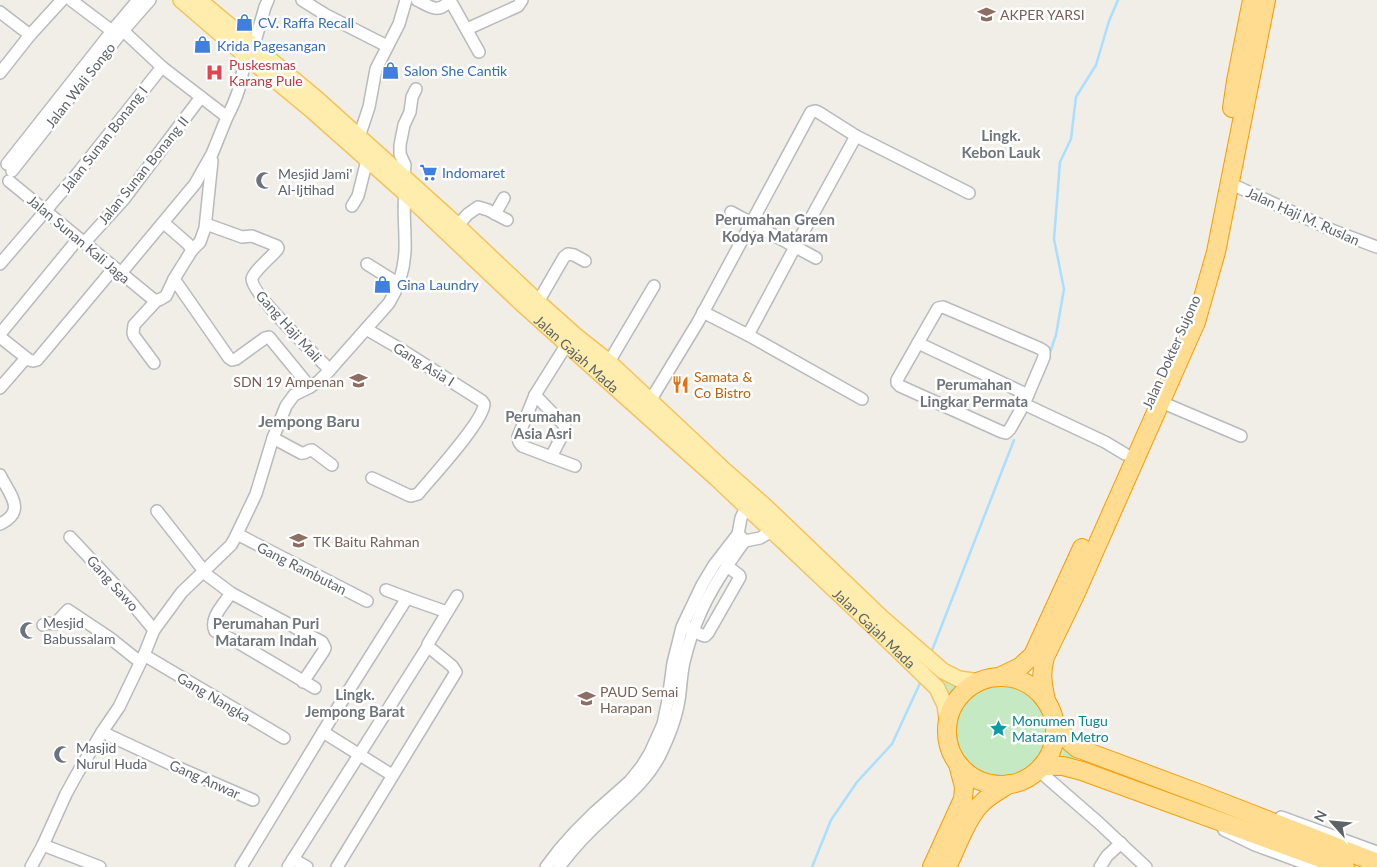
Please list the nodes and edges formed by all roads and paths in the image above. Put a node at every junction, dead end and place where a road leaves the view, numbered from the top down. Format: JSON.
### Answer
{"nodes":[{"id":1,"x":62,"y":0,"type":"edge"},
{"id":2,"x":71,"y":0,"type":"edge"},
{"id":3,"x":138,"y":0,"type":"edge"},
{"id":4,"x":150,"y":0,"type":"edge"},
{"id":5,"x":181,"y":0,"type":"edge"},
{"id":6,"x":268,"y":0,"type":"edge"},
{"id":7,"x":302,"y":0,"type":"edge"},
{"id":8,"x":406,"y":0,"type":"edge"},
{"id":9,"x":417,"y":0,"type":"edge"},
{"id":10,"x":522,"y":0,"type":"edge"},
{"id":11,"x":1252,"y":0,"type":"edge"},
{"id":12,"x":1266,"y":0,"type":"edge"},
{"id":13,"x":203,"y":8,"type":"edge"},
{"id":14,"x":0,"y":12,"type":"edge"},
{"id":15,"x":472,"y":27,"type":"junction"},
{"id":16,"x":117,"y":29,"type":"junction"},
{"id":17,"x":30,"y":35,"type":"junction"},
{"id":18,"x":388,"y":46,"type":"junction"},
{"id":19,"x":247,"y":48,"type":"junction"},
{"id":20,"x":479,"y":52,"type":"dead end"},
{"id":21,"x":162,"y":67,"type":"junction"},
{"id":22,"x":0,"y":72,"type":"edge"},
{"id":23,"x":416,"y":89,"type":"dead end"},
{"id":24,"x":201,"y":97,"type":"junction"},
{"id":25,"x":313,"y":104,"type":"junction"},
{"id":26,"x":222,"y":113,"type":"junction"},
{"id":27,"x":856,"y":136,"type":"junction"},
{"id":28,"x":359,"y":137,"type":"junction"},
{"id":29,"x":212,"y":154,"type":"junction"},
{"id":30,"x":367,"y":160,"type":"junction"},
{"id":31,"x":6,"y":173,"type":"edge"},
{"id":32,"x":404,"y":177,"type":"junction"},
{"id":33,"x":1229,"y":184,"type":"junction"},
{"id":34,"x":404,"y":193,"type":"junction"},
{"id":35,"x":969,"y":194,"type":"dead end"},
{"id":36,"x":504,"y":198,"type":"dead end"},
{"id":37,"x":352,"y":206,"type":"dead end"},
{"id":38,"x":46,"y":211,"type":"junction"},
{"id":39,"x":731,"y":212,"type":"dead end"},
{"id":40,"x":495,"y":214,"type":"junction"},
{"id":41,"x":507,"y":220,"type":"dead end"},
{"id":42,"x":448,"y":222,"type":"junction"},
{"id":43,"x":164,"y":223,"type":"junction"},
{"id":44,"x":752,"y":223,"type":"junction"},
{"id":45,"x":206,"y":224,"type":"junction"},
{"id":46,"x":81,"y":241,"type":"junction"},
{"id":47,"x":795,"y":247,"type":"junction"},
{"id":48,"x":1377,"y":247,"type":"edge"},
{"id":49,"x":192,"y":250,"type":"junction"},
{"id":50,"x":816,"y":258,"type":"dead end"},
{"id":51,"x":585,"y":260,"type":"dead end"},
{"id":52,"x":0,"y":264,"type":"edge"},
{"id":53,"x":367,"y":264,"type":"dead end"},
{"id":54,"x":118,"y":271,"type":"junction"},
{"id":55,"x":174,"y":279,"type":"junction"},
{"id":56,"x":399,"y":284,"type":"junction"},
{"id":57,"x":654,"y":286,"type":"dead end"},
{"id":58,"x":153,"y":298,"type":"junction"},
{"id":59,"x":538,"y":302,"type":"junction"},
{"id":60,"x":703,"y":312,"type":"junction"},
{"id":61,"x":1192,"y":321,"type":"junction"},
{"id":62,"x":366,"y":329,"type":"junction"},
{"id":63,"x":0,"y":335,"type":"edge"},
{"id":64,"x":748,"y":335,"type":"junction"},
{"id":65,"x":918,"y":343,"type":"junction"},
{"id":66,"x":567,"y":344,"type":"junction"},
{"id":67,"x":26,"y":358,"type":"junction"},
{"id":68,"x":154,"y":363,"type":"dead end"},
{"id":69,"x":605,"y":368,"type":"junction"},
{"id":70,"x":330,"y":370,"type":"junction"},
{"id":71,"x":310,"y":387,"type":"junction"},
{"id":72,"x":0,"y":388,"type":"edge"},
{"id":73,"x":536,"y":395,"type":"junction"},
{"id":74,"x":862,"y":399,"type":"dead end"},
{"id":75,"x":1026,"y":399,"type":"junction"},
{"id":76,"x":650,"y":401,"type":"junction"},
{"id":77,"x":1161,"y":402,"type":"junction"},
{"id":78,"x":1241,"y":436,"type":"dead end"},
{"id":79,"x":273,"y":438,"type":"junction"},
{"id":80,"x":1125,"y":454,"type":"junction"},
{"id":81,"x":551,"y":456,"type":"junction"},
{"id":82,"x":332,"y":465,"type":"dead end"},
{"id":83,"x":576,"y":466,"type":"dead end"},
{"id":84,"x":0,"y":475,"type":"edge"},
{"id":85,"x":372,"y":478,"type":"dead end"},
{"id":86,"x":756,"y":511,"type":"junction"},
{"id":87,"x":157,"y":512,"type":"dead end"},
{"id":88,"x":0,"y":524,"type":"edge"},
{"id":89,"x":772,"y":531,"type":"junction"},
{"id":90,"x":237,"y":534,"type":"junction"},
{"id":91,"x":70,"y":537,"type":"dead end"},
{"id":92,"x":741,"y":538,"type":"junction"},
{"id":93,"x":727,"y":566,"type":"junction"},
{"id":94,"x":1079,"y":568,"type":"junction"},
{"id":95,"x":204,"y":572,"type":"junction"},
{"id":96,"x":715,"y":585,"type":"junction"},
{"id":97,"x":386,"y":590,"type":"dead end"},
{"id":98,"x":231,"y":593,"type":"junction"},
{"id":99,"x":730,"y":595,"type":"junction"},
{"id":100,"x":457,"y":596,"type":"dead end"},
{"id":101,"x":407,"y":598,"type":"junction"},
{"id":102,"x":367,"y":601,"type":"dead end"},
{"id":103,"x":447,"y":612,"type":"junction"},
{"id":104,"x":43,"y":625,"type":"dead end"},
{"id":105,"x":687,"y":628,"type":"junction"},
{"id":106,"x":154,"y":630,"type":"junction"},
{"id":107,"x":428,"y":646,"type":"junction"},
{"id":108,"x":142,"y":658,"type":"junction"},
{"id":109,"x":999,"y":677,"type":"junction"},
{"id":110,"x":303,"y":682,"type":"junction"},
{"id":111,"x":980,"y":682,"type":"junction"},
{"id":112,"x":315,"y":688,"type":"dead end"},
{"id":113,"x":1046,"y":702,"type":"junction"},
{"id":114,"x":672,"y":706,"type":"junction"},
{"id":115,"x":1054,"y":724,"type":"junction"},
{"id":116,"x":948,"y":725,"type":"junction"},
{"id":117,"x":102,"y":732,"type":"junction"},
{"id":118,"x":323,"y":732,"type":"junction"},
{"id":119,"x":284,"y":738,"type":"dead end"},
{"id":120,"x":359,"y":754,"type":"junction"},
{"id":121,"x":958,"y":764,"type":"junction"},
{"id":122,"x":1040,"y":768,"type":"junction"},
{"id":123,"x":392,"y":775,"type":"junction"},
{"id":124,"x":1009,"y":784,"type":"junction"},
{"id":125,"x":1203,"y":795,"type":"junction"},
{"id":126,"x":253,"y":800,"type":"dead end"},
{"id":127,"x":1197,"y":813,"type":"junction"},
{"id":128,"x":1121,"y":843,"type":"junction"},
{"id":129,"x":43,"y":845,"type":"junction"},
{"id":130,"x":1377,"y":852,"type":"edge"},
{"id":131,"x":291,"y":863,"type":"edge"},
{"id":132,"x":1377,"y":863,"type":"edge"},
{"id":133,"x":31,"y":867,"type":"edge"},
{"id":134,"x":100,"y":867,"type":"edge"},
{"id":135,"x":241,"y":867,"type":"edge"},
{"id":136,"x":307,"y":867,"type":"edge"},
{"id":137,"x":337,"y":867,"type":"edge"},
{"id":138,"x":546,"y":867,"type":"edge"},
{"id":139,"x":560,"y":867,"type":"edge"},
{"id":140,"x":932,"y":867,"type":"edge"},
{"id":141,"x":947,"y":867,"type":"edge"},
{"id":142,"x":1100,"y":867,"type":"edge"},
{"id":143,"x":1146,"y":867,"type":"edge"},
{"id":144,"x":1315,"y":867,"type":"edge"},
{"id":145,"x":1345,"y":867,"type":"edge"}],
"edges":[{"from":1,"to":17,"type":"street"},
{"from":2,"to":16,"type":"street"},
{"from":3,"to":16,"type":"street","name":"Jalan Wali Songo"},
{"from":4,"to":16,"type":"street","name":"Jalan Wali Songo"},
{"from":5,"to":13,"type":"main road","name":"Jalan Gajah Mada"},
{"from":6,"to":19,"type":"street"},
{"from":7,"to":18,"type":"street"},
{"from":8,"to":18,"type":"street"},
{"from":9,"to":15,"type":"street"},
{"from":10,"to":15,"type":"street"},
{"from":11,"to":61,"type":"highway","name":"Jalan Dokter Sujono"},
{"from":12,"to":33,"type":"highway"},
{"from":13,"to":19,"type":"main road","name":"Jalan Gajah Mada"},
{"from":14,"to":17,"type":"street"},
{"from":15,"to":20,"type":"street"},
{"from":16,"to":21,"type":"street"},
{"from":16,"to":31,"type":"street","name":"Jalan Wali Songo"},
{"from":17,"to":22,"type":"street"},
{"from":18,"to":28,"type":"street"},
{"from":19,"to":25,"type":"main road","name":"Jalan Gajah Mada"},
{"from":19,"to":26,"type":"street"},
{"from":21,"to":24,"type":"street"},
{"from":21,"to":38,"type":"street","name":"Jalan Sunan Bonang I"},
{"from":23,"to":32,"type":"street"},
{"from":24,"to":26,"type":"street"},
{"from":24,"to":46,"type":"street","name":"Jalan Sunan Bonang II"},
{"from":25,"to":28,"type":"main road","name":"Jalan Gajah Mada"},
{"from":25,"to":30,"type":"main road","name":"Jalan Gajah Mada"},
{"from":26,"to":29,"type":"street"},
{"from":27,"to":35,"type":"street"},
{"from":27,"to":44,"type":"street"},
{"from":27,"to":47,"type":"street"},
{"from":28,"to":32,"type":"main road","name":"Jalan Gajah Mada"},
{"from":29,"to":43,"type":"street"},
{"from":29,"to":45,"type":"street"},
{"from":30,"to":34,"type":"main road","name":"Jalan Gajah Mada"},
{"from":30,"to":37,"type":"street"},
{"from":31,"to":38,"type":"street","name":"Jalan Sunan Kali Jaga"},
{"from":32,"to":42,"type":"main road","name":"Jalan Gajah Mada"},
{"from":33,"to":48,"type":"street","name":"Jalan Haji M. Ruslan"},
{"from":33,"to":61,"type":"highway"},
{"from":34,"to":42,"type":"main road","name":"Jalan Gajah Mada"},
{"from":34,"to":56,"type":"street"},
{"from":36,"to":40,"type":"street"},
{"from":38,"to":46,"type":"street","name":"Jalan Sunan Kali Jaga"},
{"from":38,"to":52,"type":"street","name":"Jalan Sunan Bonang I"},
{"from":39,"to":44,"type":"street"},
{"from":40,"to":41,"type":"street"},
{"from":40,"to":42,"type":"street"},
{"from":42,"to":59,"type":"main road","name":"Jalan Gajah Mada"},
{"from":42,"to":66,"type":"main road","name":"Jalan Gajah Mada"},
{"from":43,"to":49,"type":"street"},
{"from":43,"to":54,"type":"street"},
{"from":44,"to":47,"type":"street"},
{"from":44,"to":60,"type":"street"},
{"from":45,"to":49,"type":"street"},
{"from":45,"to":70,"type":"street","name":"Gang Haji Mali"},
{"from":46,"to":54,"type":"street","name":"Jalan Sunan Kali Jaga"},
{"from":46,"to":63,"type":"street","name":"Jalan Sunan Bonang II"},
{"from":47,"to":50,"type":"street"},
{"from":47,"to":64,"type":"street"},
{"from":49,"to":55,"type":"street"},
{"from":51,"to":59,"type":"street"},
{"from":53,"to":56,"type":"street"},
{"from":54,"to":58,"type":"street","name":"Jalan Sunan Kali Jaga"},
{"from":54,"to":67,"type":"street"},
{"from":55,"to":58,"type":"street"},
{"from":55,"to":71,"type":"street"},
{"from":56,"to":62,"type":"street"},
{"from":57,"to":69,"type":"street"},
{"from":58,"to":68,"type":"street"},
{"from":59,"to":69,"type":"main road","name":"Jalan Gajah Mada"},
{"from":60,"to":64,"type":"street"},
{"from":60,"to":76,"type":"street"},
{"from":61,"to":77,"type":"highway"},
{"from":61,"to":80,"type":"highway","name":"Jalan Dokter Sujono"},
{"from":62,"to":70,"type":"street"},
{"from":62,"to":85,"type":"street","name":"Gang Asia I"},
{"from":63,"to":67,"type":"street"},
{"from":64,"to":74,"type":"street"},
{"from":65,"to":75,"type":"street"},
{"from":65,"to":75,"type":"street"},
{"from":65,"to":75,"type":"street"},
{"from":66,"to":69,"type":"main road","name":"Jalan Gajah Mada"},
{"from":66,"to":73,"type":"street"},
{"from":67,"to":72,"type":"street"},
{"from":69,"to":76,"type":"main road","name":"Jalan Gajah Mada"},
{"from":69,"to":86,"type":"main road","name":"Jalan Gajah Mada"},
{"from":70,"to":71,"type":"street"},
{"from":71,"to":79,"type":"street"},
{"from":73,"to":81,"type":"street"},
{"from":73,"to":81,"type":"street"},
{"from":75,"to":80,"type":"street"},
{"from":76,"to":86,"type":"main road","name":"Jalan Gajah Mada"},
{"from":77,"to":78,"type":"street"},
{"from":77,"to":94,"type":"highway"},
{"from":79,"to":82,"type":"street"},
{"from":79,"to":90,"type":"street"},
{"from":80,"to":94,"type":"highway","name":"Jalan Dokter Sujono"},
{"from":81,"to":83,"type":"street"},
{"from":84,"to":88,"type":"street"},
{"from":86,"to":89,"type":"main road","name":"Jalan Gajah Mada"},
{"from":86,"to":92,"type":"street"},
{"from":86,"to":111,"type":"main road","name":"Jalan Gajah Mada"},
{"from":87,"to":95,"type":"street"},
{"from":89,"to":92,"type":"street"},
{"from":89,"to":116,"type":"main road","name":"Jalan Gajah Mada"},
{"from":90,"to":95,"type":"street"},
{"from":90,"to":102,"type":"street","name":"Gang Rambutan"},
{"from":91,"to":106,"type":"street","name":"Gang Sawo"},
{"from":92,"to":93,"type":"street"},
{"from":92,"to":105,"type":"street"},
{"from":93,"to":96,"type":"street"},
{"from":93,"to":99,"type":"street"},
{"from":94,"to":109,"type":"highway","name":"Jalan Dokter Sujono"},
{"from":94,"to":113,"type":"highway"},
{"from":95,"to":98,"type":"street"},
{"from":95,"to":106,"type":"street"},
{"from":96,"to":99,"type":"street"},
{"from":96,"to":105,"type":"street"},
{"from":97,"to":101,"type":"street"},
{"from":98,"to":110,"type":"street"},
{"from":98,"to":110,"type":"street"},
{"from":99,"to":105,"type":"street"},
{"from":100,"to":103,"type":"street"},
{"from":101,"to":103,"type":"street"},
{"from":101,"to":118,"type":"street"},
{"from":103,"to":107,"type":"street"},
{"from":104,"to":108,"type":"street","name":"Gang Nangka"},
{"from":105,"to":114,"type":"street"},
{"from":106,"to":108,"type":"street"},
{"from":107,"to":120,"type":"street"},
{"from":107,"to":123,"type":"street"},
{"from":108,"to":117,"type":"street"},
{"from":108,"to":119,"type":"street","name":"Gang Nangka"},
{"from":109,"to":111,"type":"highway"},
{"from":109,"to":113,"type":"highway"},
{"from":110,"to":112,"type":"street"},
{"from":111,"to":116,"type":"highway"},
{"from":113,"to":115,"type":"highway"},
{"from":114,"to":138,"type":"street"},
{"from":114,"to":139,"type":"street"},
{"from":115,"to":122,"type":"highway"},
{"from":115,"to":125,"type":"highway"},
{"from":116,"to":121,"type":"highway"},
{"from":117,"to":126,"type":"street","name":"Gang Anwar"},
{"from":117,"to":129,"type":"street"},
{"from":118,"to":120,"type":"street"},
{"from":118,"to":135,"type":"street"},
{"from":120,"to":123,"type":"street"},
{"from":120,"to":131,"type":"street"},
{"from":121,"to":124,"type":"highway"},
{"from":121,"to":140,"type":"highway"},
{"from":122,"to":124,"type":"highway"},
{"from":122,"to":127,"type":"highway"},
{"from":122,"to":128,"type":"street"},
{"from":123,"to":137,"type":"street"},
{"from":124,"to":141,"type":"highway"},
{"from":125,"to":130,"type":"street"},
{"from":125,"to":132,"type":"highway"},
{"from":127,"to":144,"type":"street"},
{"from":127,"to":145,"type":"highway"},
{"from":128,"to":142,"type":"street"},
{"from":128,"to":143,"type":"street"},
{"from":129,"to":133,"type":"street"},
{"from":129,"to":134,"type":"street"},
{"from":131,"to":136,"type":"street"}]}
